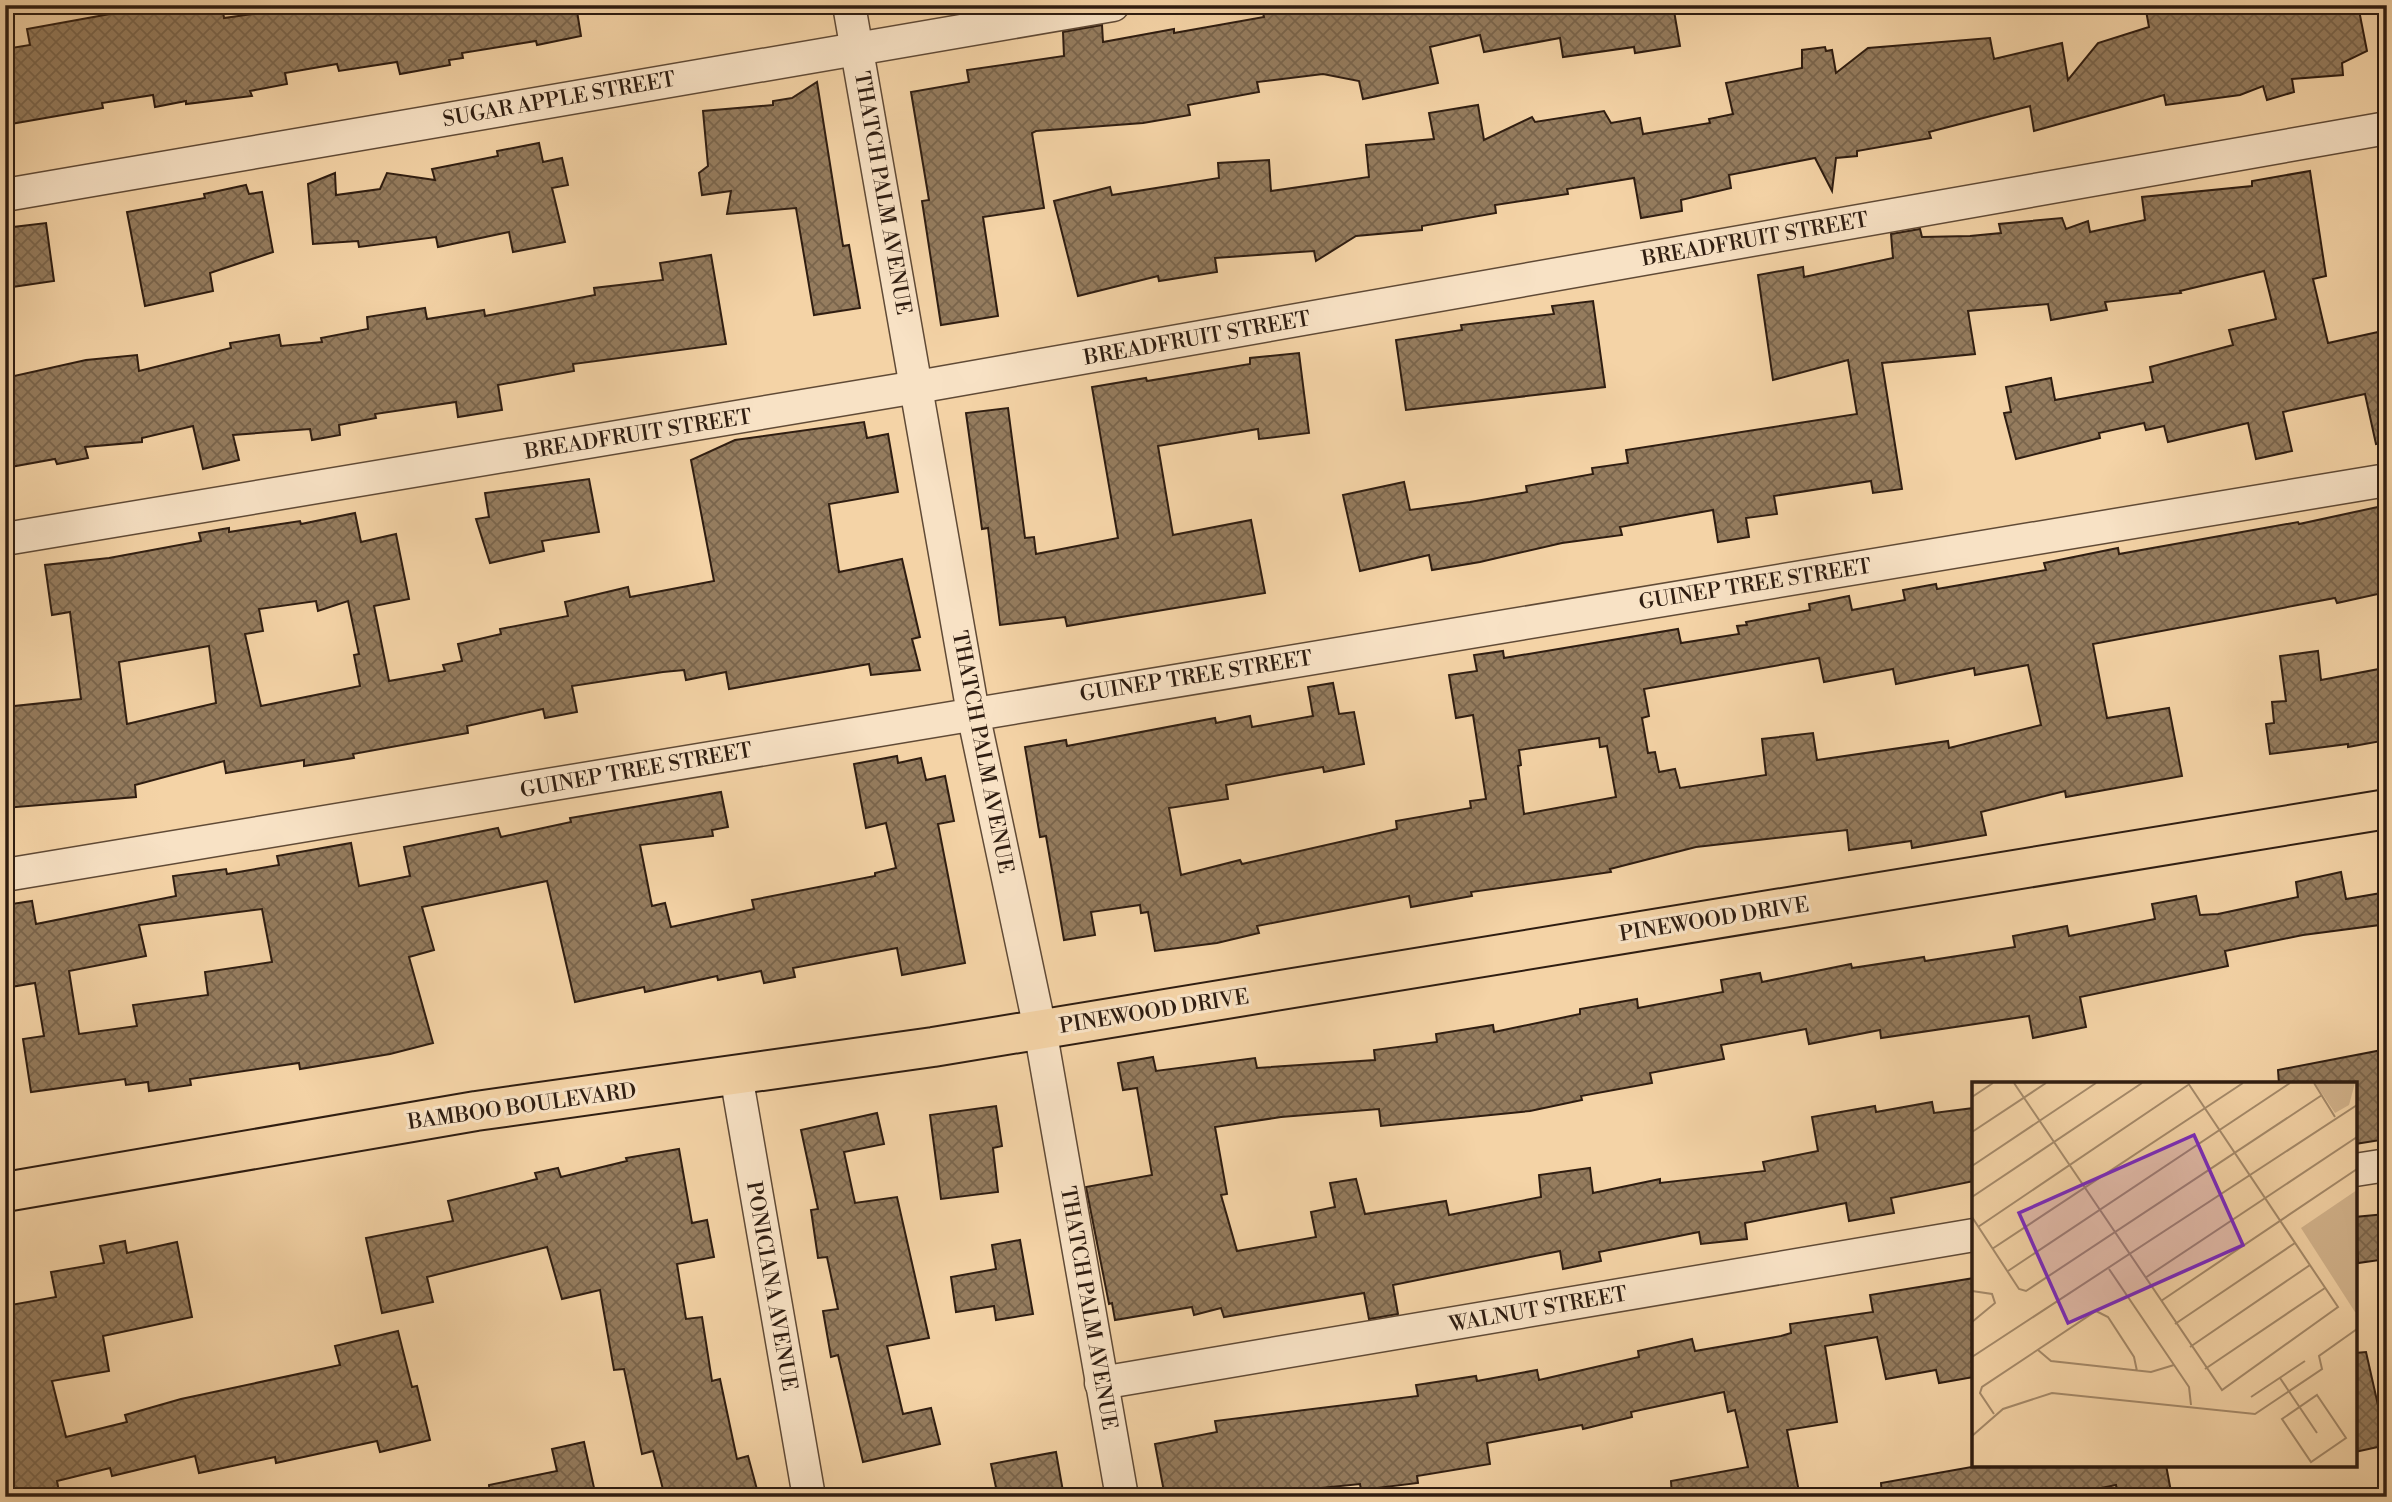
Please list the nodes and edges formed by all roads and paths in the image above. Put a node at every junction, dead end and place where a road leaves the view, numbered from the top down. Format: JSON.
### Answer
{"nodes":[{"id":1,"x":849,"y":5,"type":"edge"},
{"id":2,"x":1113,"y":5,"type":"edge"},
{"id":3,"x":856,"y":48,"type":"junction"},
{"id":4,"x":2387,"y":128,"type":"edge"},
{"id":5,"x":5,"y":195,"type":"edge"},
{"id":6,"x":917,"y":387,"type":"junction"},
{"id":7,"x":2387,"y":480,"type":"edge"},
{"id":8,"x":5,"y":539,"type":"edge"},
{"id":9,"x":973,"y":713,"type":"junction"},
{"id":10,"x":2387,"y":809,"type":"edge"},
{"id":11,"x":5,"y":875,"type":"edge"},
{"id":12,"x":1040,"y":1029,"type":"junction"},
{"id":13,"x":736,"y":1075,"type":"junction"},
{"id":14,"x":2387,"y":1165,"type":"edge"},
{"id":15,"x":2357,"y":1170,"type":"edge"},
{"id":16,"x":5,"y":1192,"type":"edge"},
{"id":17,"x":1972,"y":1235,"type":"edge"},
{"id":18,"x":1101,"y":1383,"type":"junction"},
{"id":19,"x":809,"y":1497,"type":"edge"},
{"id":20,"x":1122,"y":1497,"type":"edge"}],
"edges":[{"from":1,"to":3,"type":"street","name":"THATCH PALM AVENUE"},
{"from":2,"to":3,"type":"street","name":"SUGAR APPLE STREET"},
{"from":3,"to":5,"type":"street","name":"SUGAR APPLE STREET"},
{"from":3,"to":6,"type":"street","name":"THATCH PALM AVENUE"},
{"from":4,"to":6,"type":"street","name":"BREADFRUIT STREET"},
{"from":6,"to":8,"type":"street","name":"BREADFRUIT STREET"},
{"from":6,"to":9,"type":"street","name":"THATCH PALM AVENUE"},
{"from":7,"to":9,"type":"street","name":"GUINEP TREE STREET"},
{"from":9,"to":11,"type":"street","name":"GUINEP TREE STREET"},
{"from":9,"to":12,"type":"street","name":"THATCH PALM AVENUE"},
{"from":10,"to":12,"type":"main road","name":"PINEWOOD DRIVE"},
{"from":12,"to":13,"type":"main road","name":"BAMBOO BOULEVARD"},
{"from":12,"to":18,"type":"street","name":"THATCH PALM AVENUE"},
{"from":13,"to":16,"type":"main road","name":"BAMBOO BOULEVARD"},
{"from":13,"to":19,"type":"street","name":"PONICIANA AVENUE"},
{"from":14,"to":15,"type":"street"},
{"from":17,"to":18,"type":"street","name":"WALNUT STREET"},
{"from":18,"to":20,"type":"street","name":"THATCH PALM AVENUE"}]}
